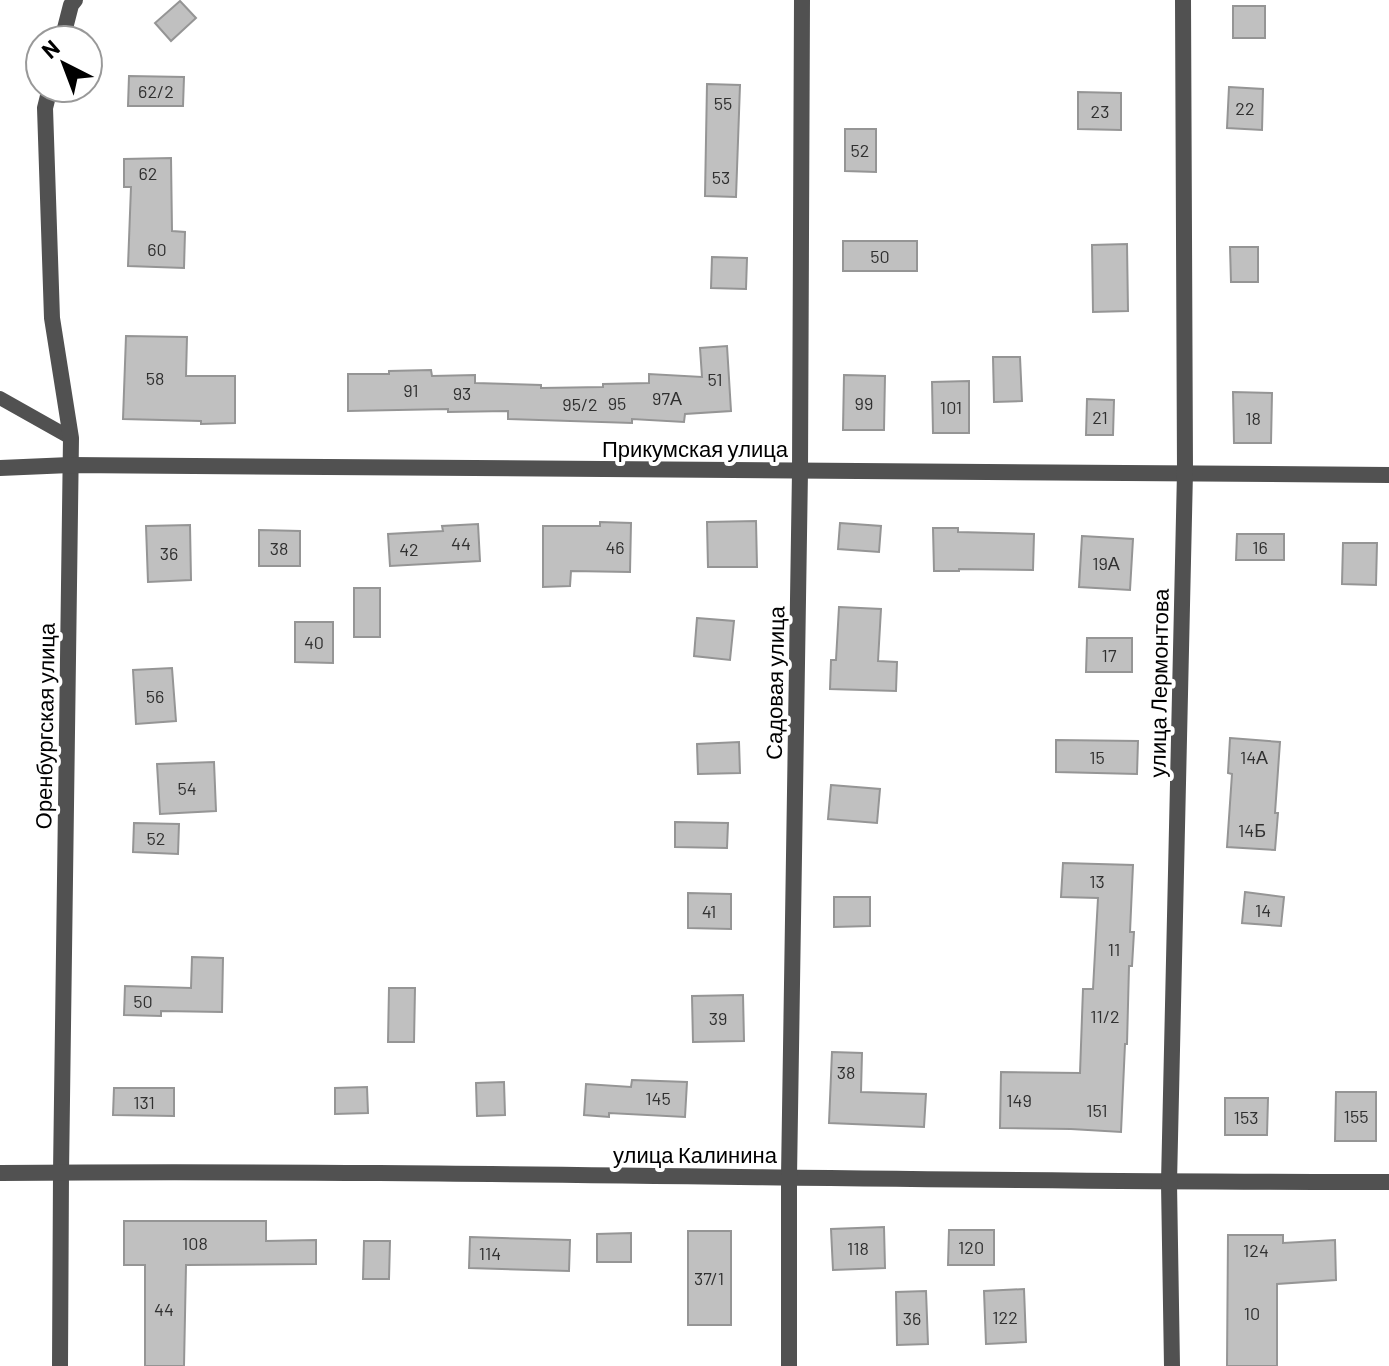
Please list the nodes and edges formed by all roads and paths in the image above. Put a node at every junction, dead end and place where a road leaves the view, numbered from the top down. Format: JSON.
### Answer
{"nodes":[{"id":1,"x":75,"y":0,"type":"edge"},
{"id":2,"x":802,"y":0,"type":"edge"},
{"id":3,"x":1183,"y":0,"type":"edge"},
{"id":4,"x":66,"y":24,"type":"edge"},
{"id":5,"x":46,"y":104,"type":"edge"},
{"id":6,"x":0,"y":398,"type":"edge"},
{"id":7,"x":71,"y":438,"type":"junction"},
{"id":8,"x":70,"y":465,"type":"junction"},
{"id":9,"x":0,"y":468,"type":"edge"},
{"id":10,"x":800,"y":471,"type":"junction"},
{"id":11,"x":1185,"y":472,"type":"junction"},
{"id":12,"x":1389,"y":475,"type":"edge"},
{"id":13,"x":0,"y":1173,"type":"edge"},
{"id":14,"x":61,"y":1173,"type":"junction"},
{"id":15,"x":789,"y":1177,"type":"junction"},
{"id":16,"x":1389,"y":1182,"type":"edge"},
{"id":17,"x":1169,"y":1183,"type":"junction"},
{"id":18,"x":60,"y":1366,"type":"edge"},
{"id":19,"x":789,"y":1366,"type":"edge"},
{"id":20,"x":1172,"y":1366,"type":"edge"}],
"edges":[{"from":1,"to":4,"type":"street"},
{"from":2,"to":10,"type":"street","name":"Садовая улица"},
{"from":3,"to":11,"type":"street","name":"улица Лермонтова"},
{"from":5,"to":7,"type":"street","name":"Оренбургская улица"},
{"from":6,"to":7,"type":"lane"},
{"from":7,"to":8,"type":"street","name":"Оренбургская улица"},
{"from":8,"to":9,"type":"street","name":"Прикумская улица"},
{"from":8,"to":10,"type":"street","name":"Прикумская улица"},
{"from":8,"to":14,"type":"street","name":"Оренбургская улица"},
{"from":10,"to":11,"type":"street","name":"Прикумская улица"},
{"from":10,"to":15,"type":"street","name":"Садовая улица"},
{"from":11,"to":12,"type":"street","name":"Прикумская улица"},
{"from":11,"to":17,"type":"street","name":"улица Лермонтова"},
{"from":13,"to":14,"type":"street","name":"улица Калинина"},
{"from":14,"to":15,"type":"street","name":"улица Калинина"},
{"from":14,"to":18,"type":"street","name":"Оренбургская улица"},
{"from":15,"to":17,"type":"street","name":"улица Калинина"},
{"from":15,"to":19,"type":"street","name":"Садовая улица"},
{"from":16,"to":17,"type":"street","name":"улица Калинина"},
{"from":17,"to":20,"type":"street","name":"улица Лермонтова"}]}
